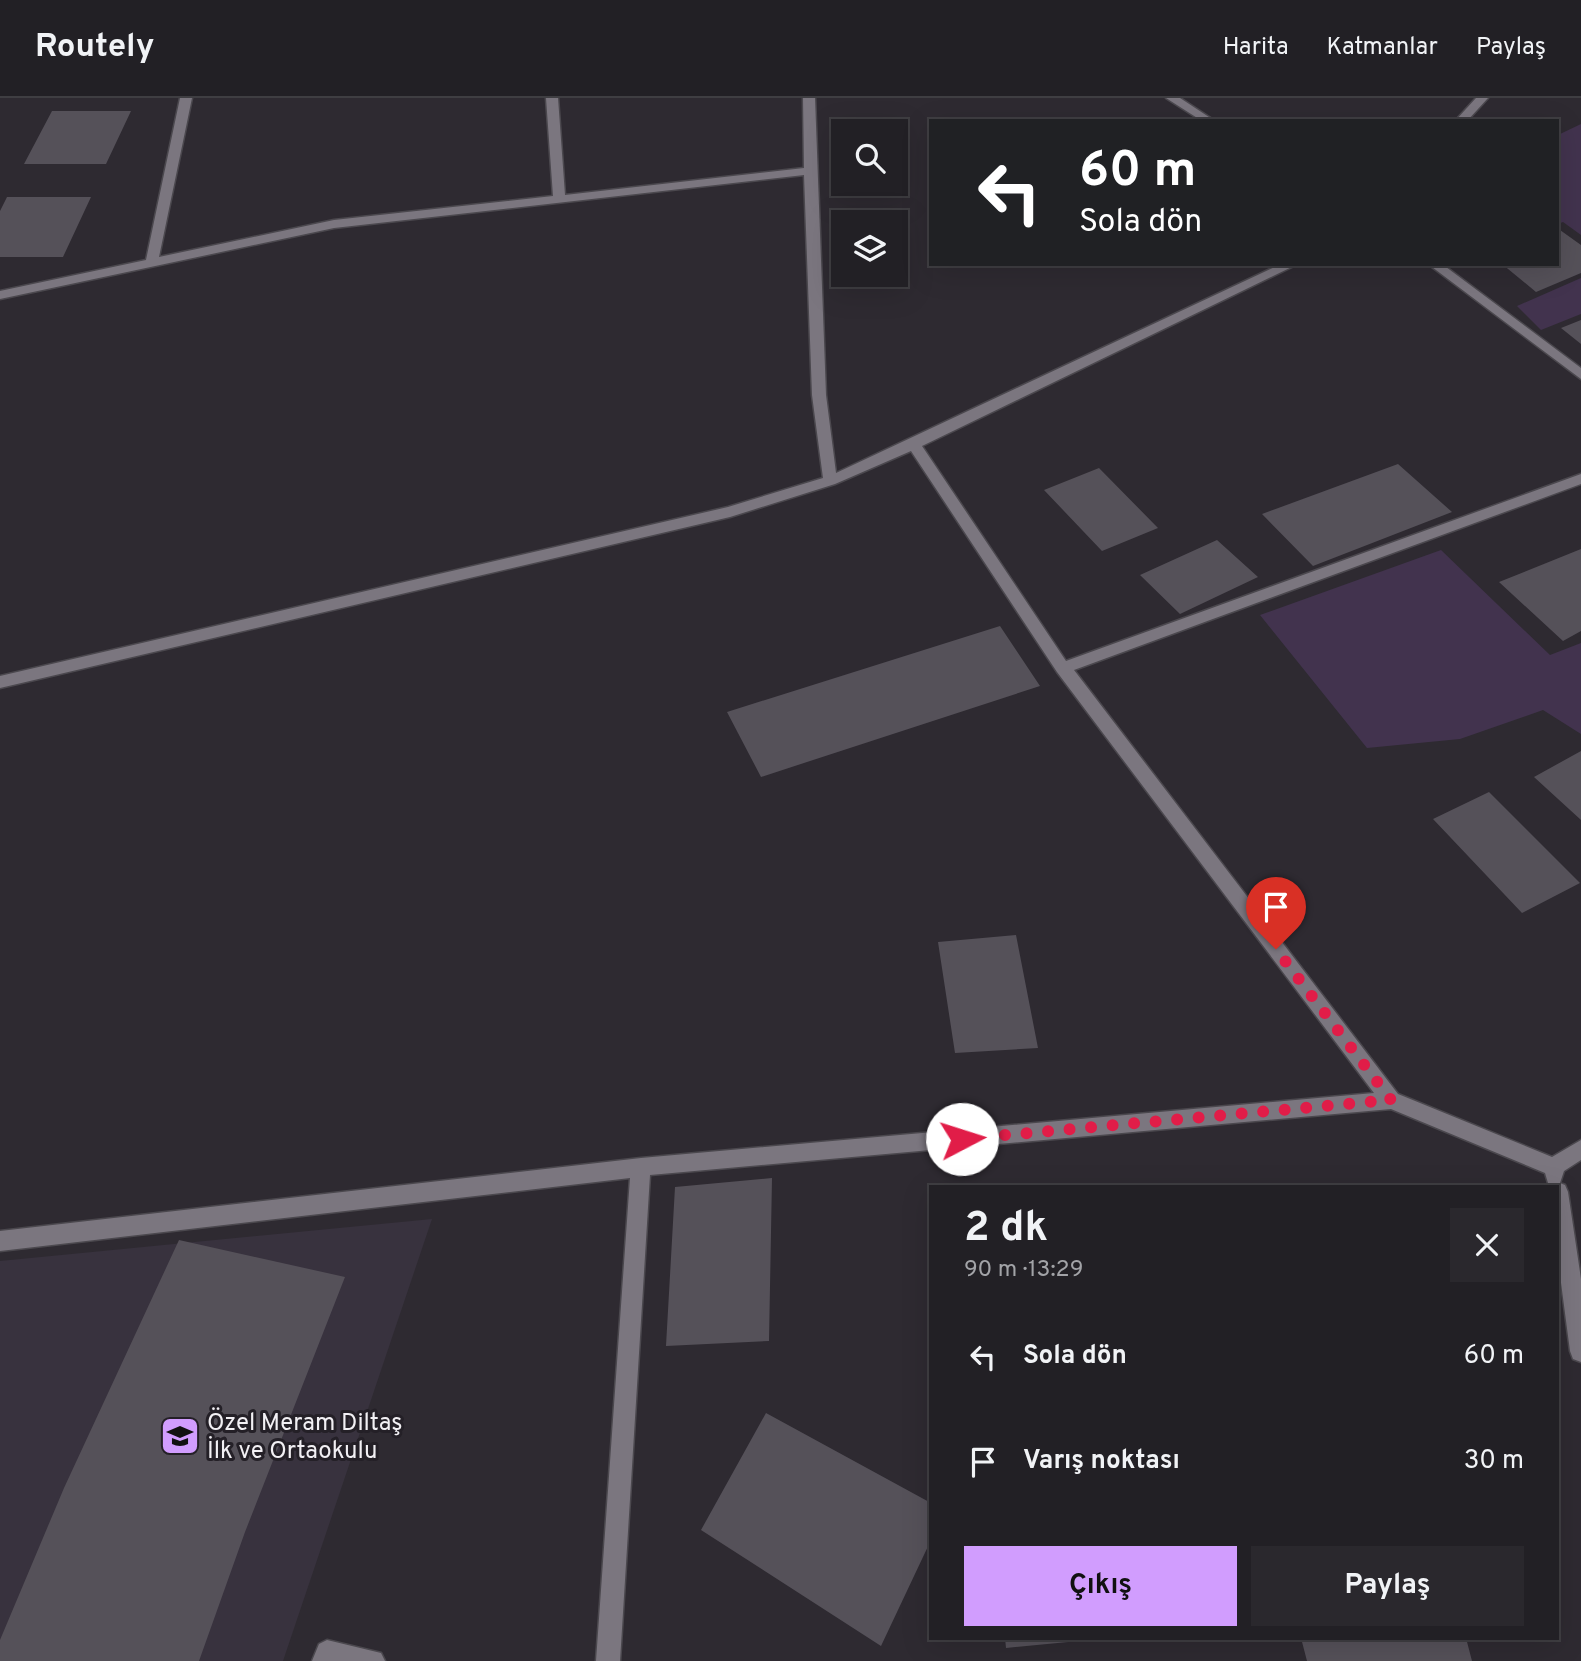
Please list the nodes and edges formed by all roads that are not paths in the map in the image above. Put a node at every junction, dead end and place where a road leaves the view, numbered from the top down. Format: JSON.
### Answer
{"nodes":[{"id":1,"x":186,"y":98,"type":"edge"},
{"id":2,"x":552,"y":98,"type":"edge"},
{"id":3,"x":808,"y":98,"type":"edge"},
{"id":4,"x":1172,"y":98,"type":"edge"},
{"id":5,"x":1482,"y":98,"type":"edge"},
{"id":6,"x":1207,"y":119,"type":"edge"},
{"id":7,"x":1462,"y":119,"type":"edge"},
{"id":8,"x":810,"y":171,"type":"junction"},
{"id":9,"x":559,"y":199,"type":"junction"},
{"id":10,"x":152,"y":263,"type":"junction"},
{"id":11,"x":1288,"y":266,"type":"edge"},
{"id":12,"x":1437,"y":266,"type":"edge"},
{"id":13,"x":0,"y":295,"type":"edge"},
{"id":14,"x":1581,"y":375,"type":"edge"},
{"id":15,"x":914,"y":444,"type":"junction"},
{"id":16,"x":1581,"y":479,"type":"edge"},
{"id":17,"x":830,"y":481,"type":"junction"},
{"id":18,"x":1063,"y":668,"type":"junction"},
{"id":19,"x":0,"y":682,"type":"edge"},
{"id":20,"x":1391,"y":1100,"type":"junction"},
{"id":21,"x":1581,"y":1149,"type":"edge"},
{"id":22,"x":641,"y":1167,"type":"junction"},
{"id":23,"x":1555,"y":1177,"type":"edge"},
{"id":24,"x":1559,"y":1199,"type":"edge"},
{"id":25,"x":0,"y":1241,"type":"edge"},
{"id":26,"x":1581,"y":1351,"type":"edge"},
{"id":27,"x":324,"y":1661,"type":"edge"},
{"id":28,"x":373,"y":1661,"type":"edge"},
{"id":29,"x":608,"y":1661,"type":"edge"}],
"edges":[{"from":1,"to":10,"type":"street"},
{"from":2,"to":9,"type":"street"},
{"from":3,"to":8,"type":"street"},
{"from":4,"to":6,"type":"street"},
{"from":5,"to":7,"type":"street"},
{"from":8,"to":9,"type":"street"},
{"from":8,"to":17,"type":"street"},
{"from":9,"to":10,"type":"street"},
{"from":10,"to":13,"type":"street"},
{"from":11,"to":15,"type":"street"},
{"from":12,"to":14,"type":"street"},
{"from":15,"to":17,"type":"street"},
{"from":15,"to":18,"type":"street"},
{"from":16,"to":18,"type":"street"},
{"from":17,"to":19,"type":"street"},
{"from":18,"to":20,"type":"street"},
{"from":20,"to":22,"type":"street"},
{"from":20,"to":23,"type":"street"},
{"from":21,"to":23,"type":"street"},
{"from":22,"to":25,"type":"street"},
{"from":22,"to":29,"type":"street"},
{"from":24,"to":26,"type":"street"},
{"from":27,"to":28,"type":"street"}]}
